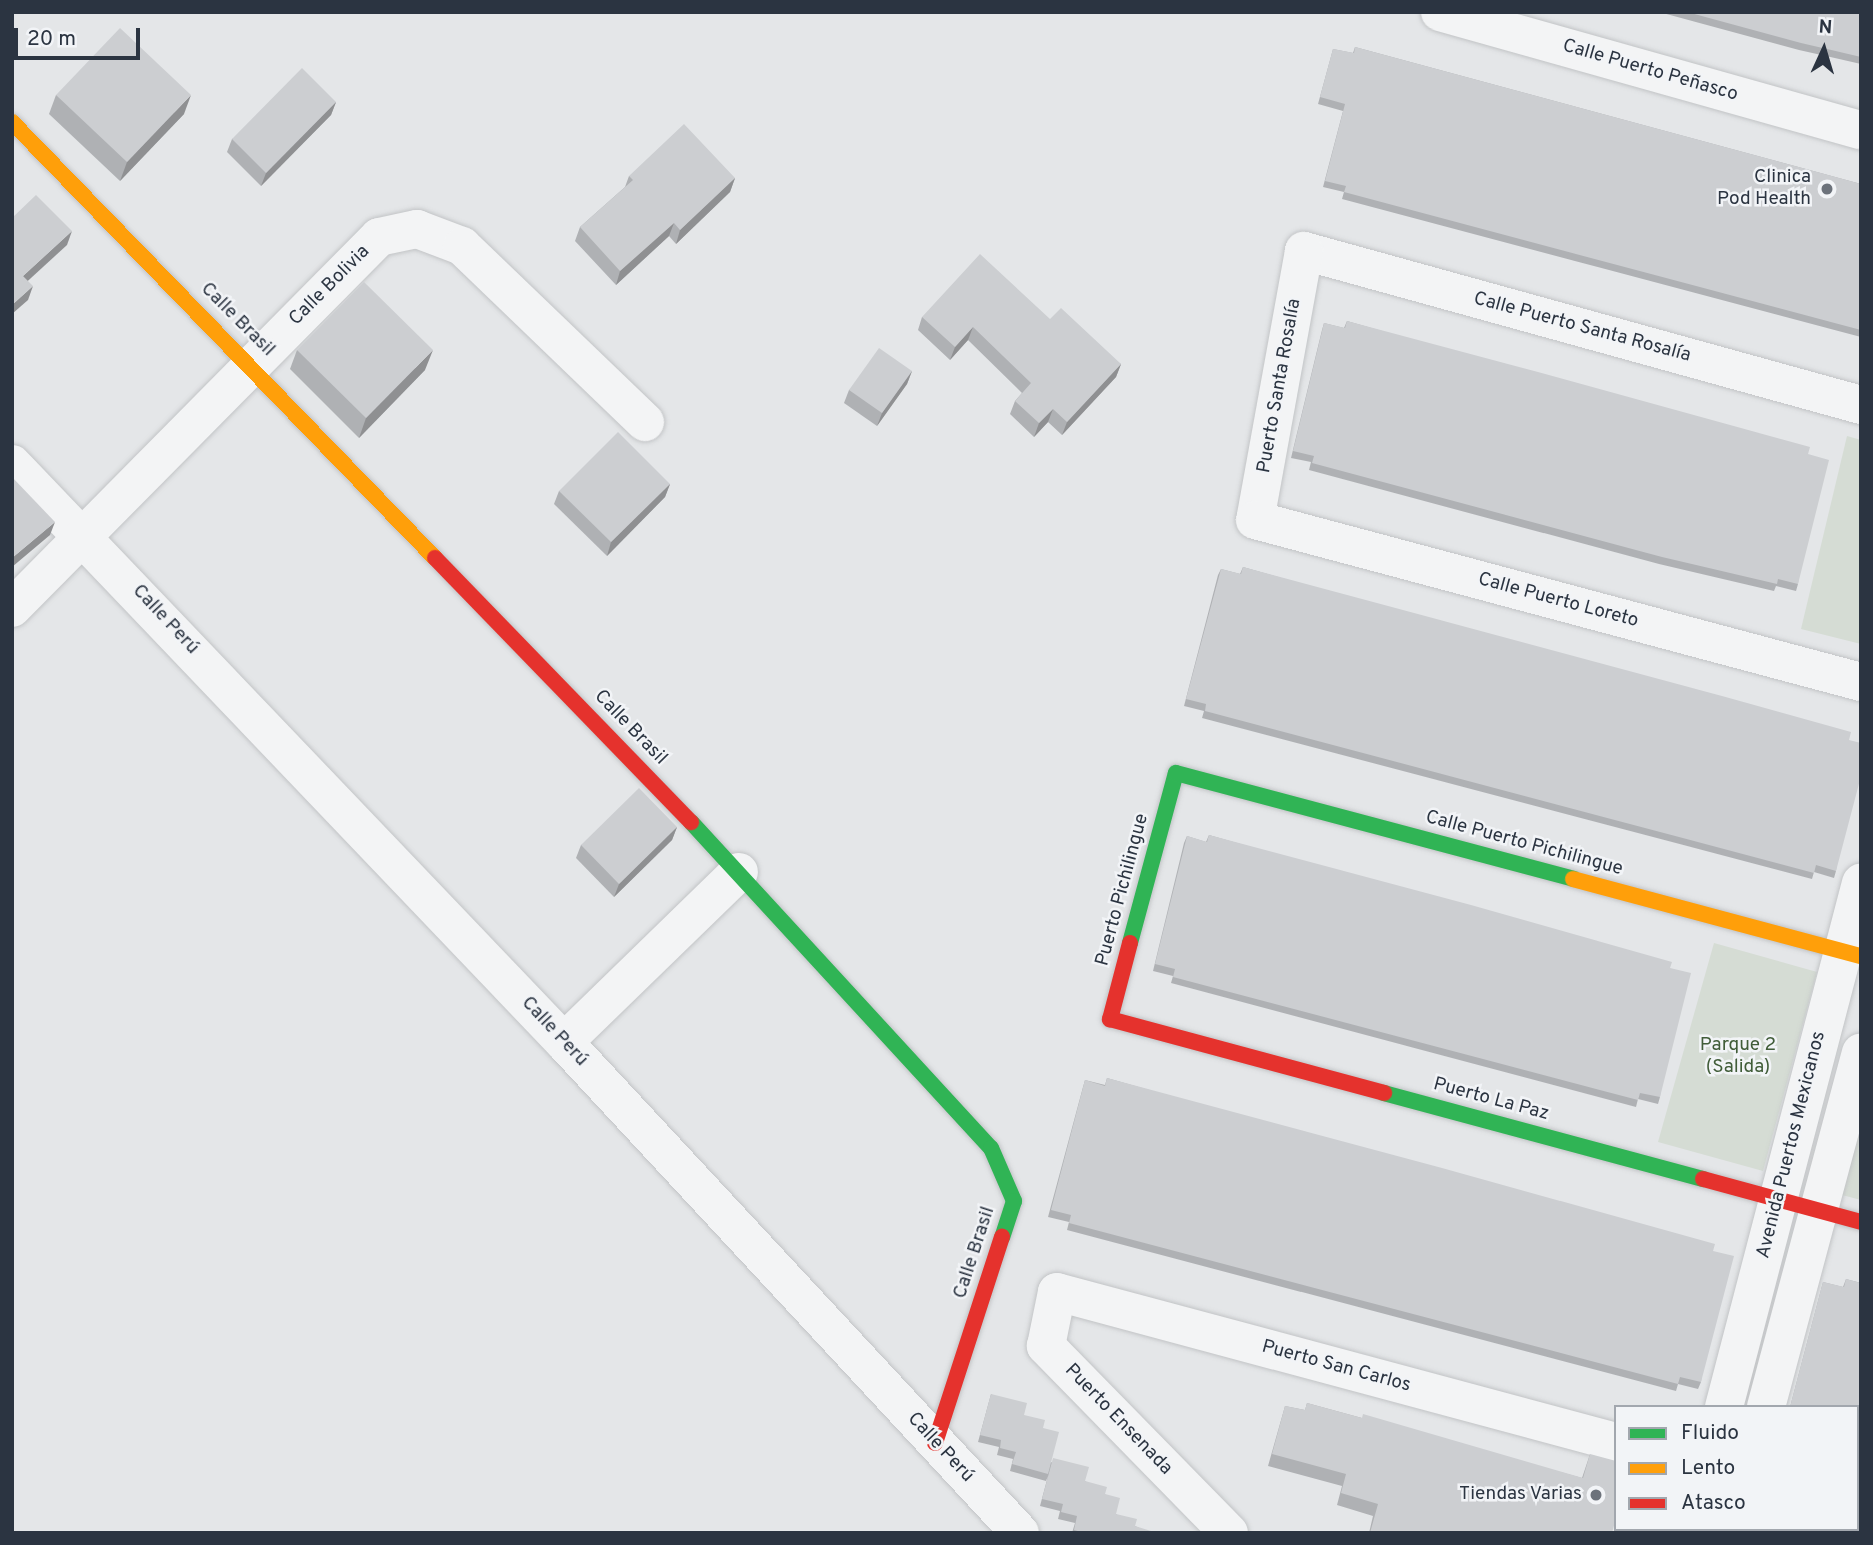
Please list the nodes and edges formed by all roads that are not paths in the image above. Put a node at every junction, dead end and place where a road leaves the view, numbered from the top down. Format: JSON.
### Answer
{"nodes":[{"id":1,"x":1440,"y":12,"type":"edge"},
{"id":2,"x":12,"y":122,"type":"edge"},
{"id":3,"x":1861,"y":130,"type":"edge"},
{"id":4,"x":1304,"y":251,"type":"joint"},
{"id":5,"x":252,"y":365,"type":"junction"},
{"id":6,"x":1861,"y":405,"type":"edge"},
{"id":7,"x":645,"y":422,"type":"dead end"},
{"id":8,"x":12,"y":464,"type":"edge"},
{"id":9,"x":1255,"y":520,"type":"joint"},
{"id":10,"x":84,"y":535,"type":"junction"},
{"id":11,"x":12,"y":608,"type":"edge"},
{"id":12,"x":1861,"y":682,"type":"edge"},
{"id":13,"x":1176,"y":773,"type":"joint"},
{"id":14,"x":739,"y":872,"type":"junction"},
{"id":15,"x":1861,"y":883,"type":"edge"},
{"id":16,"x":1851,"y":953,"type":"edge"},
{"id":17,"x":1110,"y":1019,"type":"joint"},
{"id":18,"x":564,"y":1042,"type":"junction"},
{"id":19,"x":1861,"y":1053,"type":"edge"},
{"id":20,"x":1778,"y":1199,"type":"junction"},
{"id":21,"x":1818,"y":1211,"type":"junction"},
{"id":22,"x":1861,"y":1222,"type":"edge"},
{"id":23,"x":1057,"y":1292,"type":"joint"},
{"id":24,"x":1725,"y":1405,"type":"edge"},
{"id":25,"x":1767,"y":1405,"type":"edge"},
{"id":26,"x":1614,"y":1441,"type":"edge"},
{"id":27,"x":935,"y":1443,"type":"junction"},
{"id":28,"x":1020,"y":1533,"type":"edge"},
{"id":29,"x":1229,"y":1533,"type":"edge"}],
"edges":[{"from":1,"to":3,"type":"street","name":"Calle Puerto Peñasco"},
{"from":2,"to":5,"type":"street","name":"Calle Brasil"},
{"from":4,"to":6,"type":"street","name":"Calle Puerto Santa Rosalía"},
{"from":4,"to":9,"type":"street","name":"Puerto Santa Rosalía"},
{"from":5,"to":7,"type":"street","name":"Calle Bolivia"},
{"from":5,"to":10,"type":"street","name":"Calle Bolivia"},
{"from":5,"to":14,"type":"street","name":"Calle Brasil"},
{"from":8,"to":10,"type":"street","name":"Calle Perú"},
{"from":9,"to":12,"type":"street","name":"Calle Puerto Loreto"},
{"from":10,"to":11,"type":"street","name":"Calle Bolivia"},
{"from":10,"to":18,"type":"street","name":"Calle Perú"},
{"from":13,"to":16,"type":"street","name":"Calle Puerto Pichilingue"},
{"from":13,"to":17,"type":"street","name":"Puerto Pichilingue"},
{"from":14,"to":18,"type":"street"},
{"from":14,"to":27,"type":"street","name":"Calle Brasil"},
{"from":15,"to":16,"type":"street","name":"Avenida Puertos Mexicanos"},
{"from":16,"to":20,"type":"street","name":"Avenida Puertos Mexicanos"},
{"from":17,"to":20,"type":"street","name":"Puerto La Paz"},
{"from":18,"to":27,"type":"street","name":"Calle Perú"},
{"from":19,"to":21,"type":"street"},
{"from":20,"to":21,"type":"street","name":"Puerto La Paz"},
{"from":20,"to":24,"type":"street","name":"Avenida Puertos Mexicanos"},
{"from":21,"to":22,"type":"street","name":"Puerto La Paz"},
{"from":21,"to":25,"type":"street"},
{"from":23,"to":26,"type":"street","name":"Puerto San Carlos"},
{"from":23,"to":29,"type":"street","name":"Puerto Ensenada"},
{"from":27,"to":28,"type":"street","name":"Calle Perú"}]}
